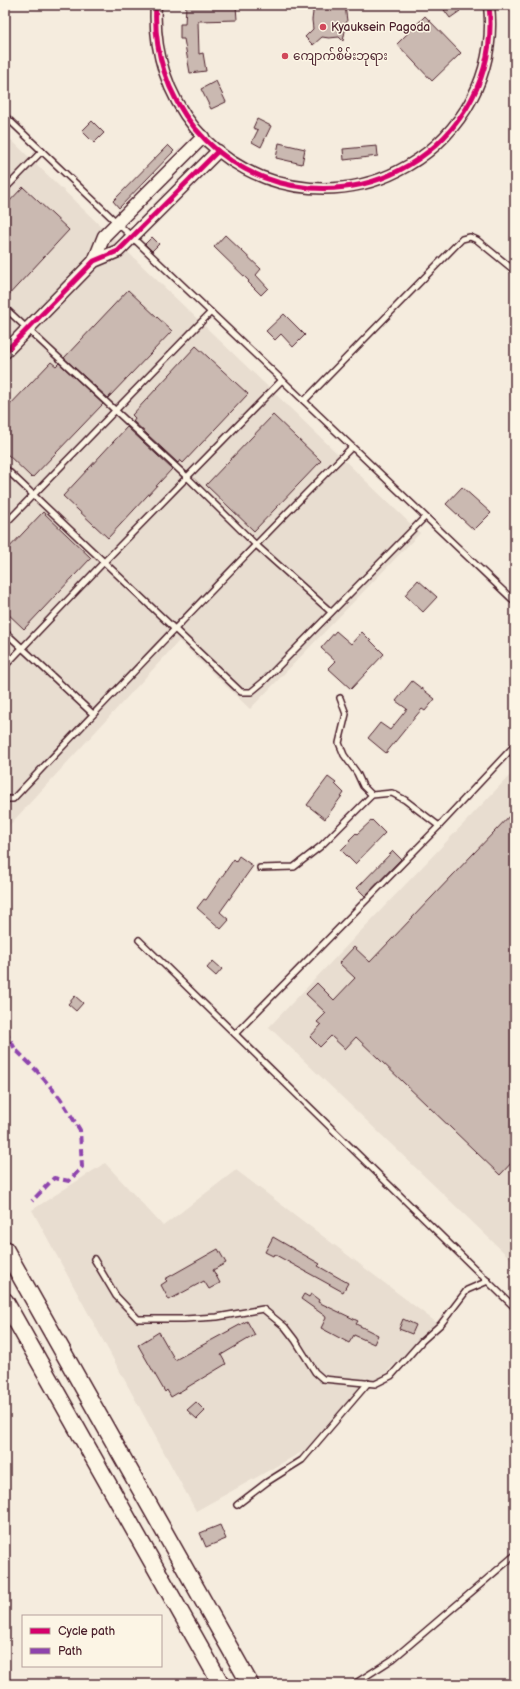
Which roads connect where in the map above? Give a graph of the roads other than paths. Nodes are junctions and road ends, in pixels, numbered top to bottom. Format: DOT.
graph roads {
  1 [pos="156,5"];
  2 [pos="489,5"];
  3 [pos="5,116"];
  4 [pos="203,137"];
  5 [pos="42,151"];
  6 [pos="218,151"];
  7 [pos="5,189"];
  8 [pos="117,223"];
  9 [pos="132,237"];
  10 [pos="94,261"];
  11 [pos="515,271"];
  12 [pos="5,308"];
  13 [pos="211,312"];
  14 [pos="26,329"];
  15 [pos="5,352"];
  16 [pos="282,380"];
  17 [pos="304,401"];
  18 [pos="116,412"];
  19 [pos="352,447"];
  20 [pos="5,468"];
  21 [pos="187,477"];
  22 [pos="33,495"];
  23 [pos="425,517"];
  24 [pos="5,524"];
  25 [pos="255,544"];
  26 [pos="104,562"];
  27 [pos="515,602"];
  28 [pos="332,612"];
  29 [pos="176,630"];
  30 [pos="5,632"];
  31 [pos="21,648"];
  32 [pos="5,666"];
  33 [pos="340,698"];
  34 [pos="93,714"];
  35 [pos="515,745"];
  36 [pos="372,795"];
  37 [pos="5,799"];
  38 [pos="439,826"];
  39 [pos="260,868"];
  40 [pos="139,940"];
  41 [pos="235,1034"];
  42 [pos="5,1249"];
  43 [pos="94,1259"];
  44 [pos="488,1281"];
  45 [pos="5,1301"];
  46 [pos="515,1308"];
  47 [pos="368,1383"];
  48 [pos="237,1506"];
  49 [pos="515,1555"];
  50 [pos="221,1684"];
  51 [pos="250,1684"];
  52 [pos="354,1684"];
  1 -- 4 [label="street"];
  2 -- 6 [label="street"];
  3 -- 5 [label="lane"];
  4 -- 6 [label="street"];
  4 -- 8 [label="street"];
  5 -- 7 [label="lane"];
  5 -- 8 [label="lane"];
  6 -- 9 [label="street"];
  8 -- 9 [label="lane"];
  8 -- 10 [label="street"];
  9 -- 10 [label="street"];
  9 -- 13 [label="lane"];
  10 -- 14 [label="street"];
  11 -- 17 [label="lane"];
  12 -- 14 [label="lane"];
  13 -- 16 [label="lane"];
  13 -- 18 [label="lane"];
  14 -- 15 [label="street"];
  14 -- 18 [label="lane"];
  16 -- 17 [label="lane"];
  16 -- 21 [label="lane"];
  17 -- 19 [label="lane"];
  18 -- 21 [label="lane"];
  18 -- 22 [label="lane"];
  19 -- 23 [label="lane"];
  19 -- 25 [label="lane"];
  20 -- 22 [label="lane"];
  21 -- 25 [label="lane"];
  21 -- 26 [label="lane"];
  22 -- 24 [label="lane"];
  22 -- 26 [label="lane"];
  23 -- 27 [label="lane"];
  23 -- 28 [label="lane"];
  25 -- 28 [label="lane"];
  25 -- 29 [label="lane"];
  26 -- 29 [label="lane"];
  26 -- 31 [label="lane"];
  28 -- 29 [label="lane"];
  29 -- 34 [label="lane"];
  30 -- 31 [label="lane"];
  31 -- 32 [label="lane"];
  31 -- 34 [label="lane"];
  33 -- 36 [label="lane"];
  34 -- 37 [label="lane"];
  35 -- 38 [label="lane"];
  36 -- 38 [label="lane"];
  36 -- 39 [label="lane"];
  38 -- 41 [label="lane"];
  40 -- 41 [label="lane"];
  41 -- 44 [label="lane"];
  42 -- 51 [label="highway"];
  43 -- 47 [label="lane"];
  44 -- 46 [label="lane"];
  44 -- 47 [label="lane"];
  45 -- 50 [label="highway"];
  47 -- 48 [label="lane"];
  49 -- 52 [label="lane"];
}
